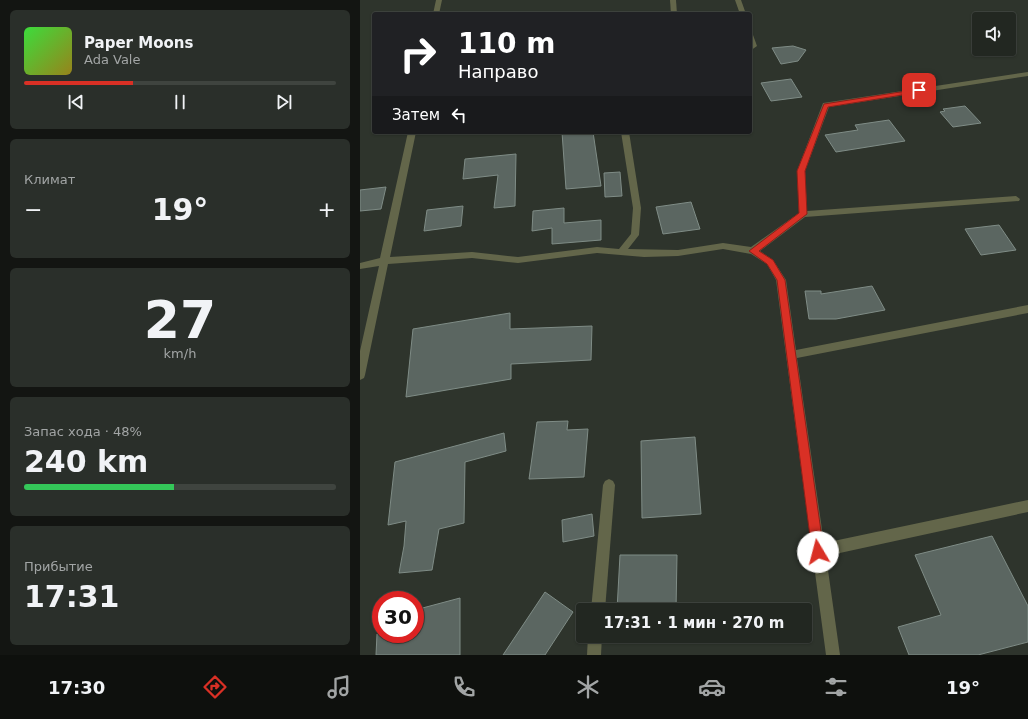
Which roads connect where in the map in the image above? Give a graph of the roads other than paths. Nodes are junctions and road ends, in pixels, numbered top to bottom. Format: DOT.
graph roads {
  1 [pos="439,0"];
  2 [pos="672,0"];
  3 [pos="738,0"];
  4 [pos="436,12"];
  5 [pos="674,12"];
  6 [pos="742,12"];
  7 [pos="1028,74"];
  8 [pos="412,134"];
  9 [pos="625,134"];
  10 [pos="1016,199"];
  11 [pos="803,214"];
  12 [pos="753,251"];
  13 [pos="621,252"];
  14 [pos="385,261"];
  15 [pos="360,266"];
  16 [pos="1028,309"];
  17 [pos="791,355"];
  18 [pos="360,375"];
  19 [pos="609,485"];
  20 [pos="1028,506"];
  21 [pos="818,552"];
  22 [pos="599,603"];
  23 [pos="595,643"];
  24 [pos="594,655"];
  25 [pos="832,655"];
  1 -- 4 [label="street"];
  2 -- 5 [label="street"];
  3 -- 6 [label="street"];
  7 -- 11 [label="street"];
  8 -- 14 [label="street"];
  9 -- 13 [label="street"];
  10 -- 11 [label="street"];
  11 -- 12 [label="street"];
  12 -- 13 [label="street"];
  12 -- 17 [label="street"];
  13 -- 14 [label="street"];
  14 -- 15 [label="street"];
  14 -- 18 [label="street"];
  16 -- 17 [label="street"];
  17 -- 21 [label="street"];
  19 -- 22 [label="street"];
  20 -- 21 [label="street"];
  21 -- 25 [label="street"];
  23 -- 24 [label="street"];
}
